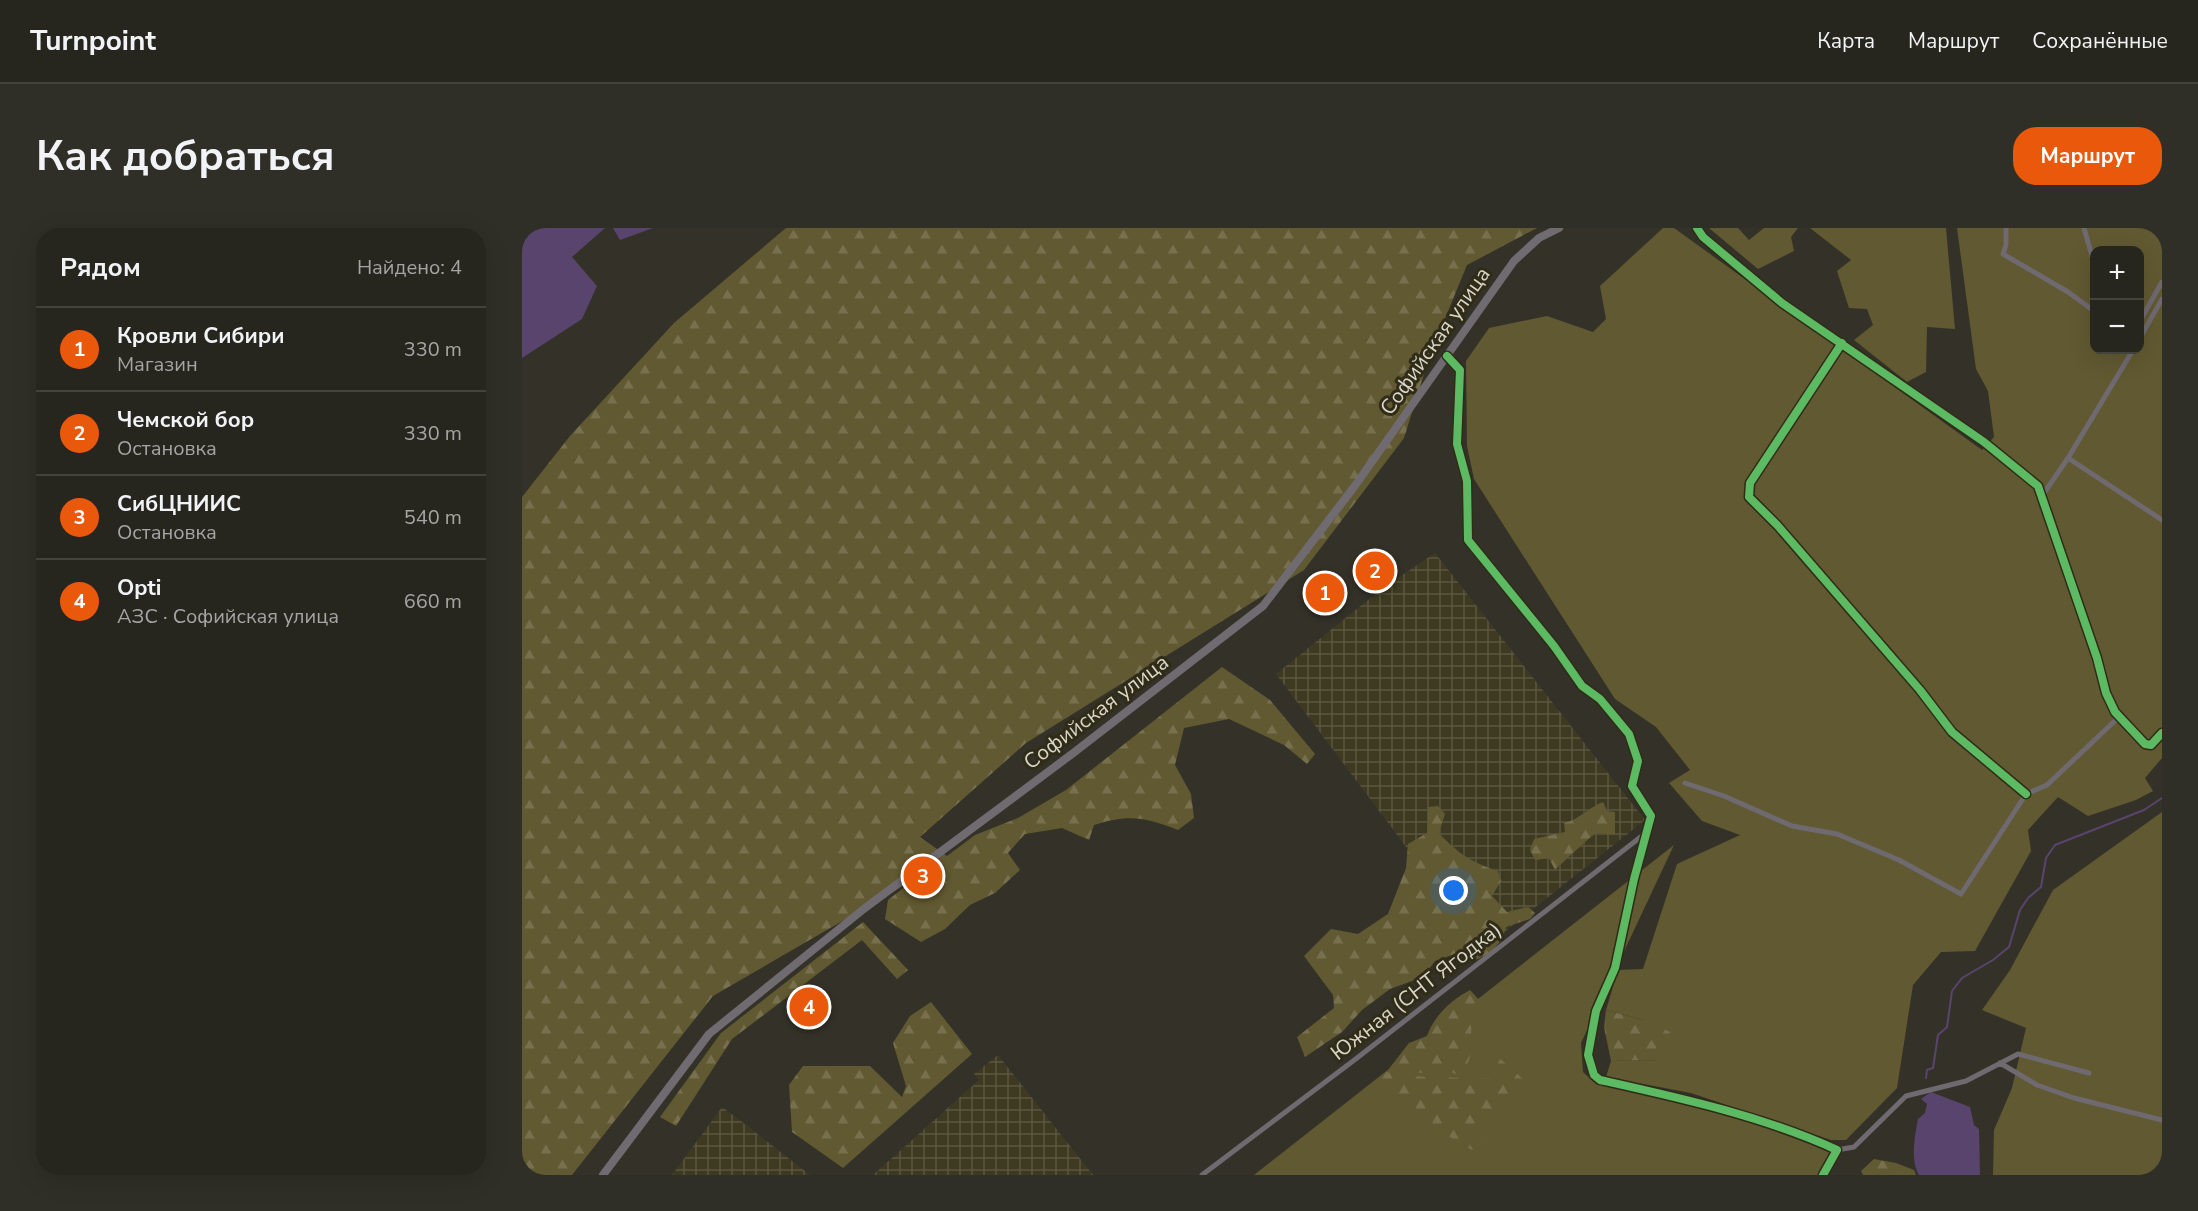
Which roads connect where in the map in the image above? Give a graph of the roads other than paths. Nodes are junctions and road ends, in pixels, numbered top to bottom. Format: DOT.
graph roads {
  1 [pos="1559,228"];
  2 [pos="1697,228"];
  3 [pos="2006,228"];
  4 [pos="2084,228"];
  5 [pos="2090,249"];
  6 [pos="2162,282"];
  7 [pos="2162,299"];
  8 [pos="2090,308"];
  9 [pos="2144,313"];
  10 [pos="2144,330"];
  11 [pos="1842,343"];
  12 [pos="2131,354"];
  13 [pos="1447,356"];
  14 [pos="2068,458"];
  15 [pos="2042,496"];
  16 [pos="2162,520"];
  17 [pos="2120,716"];
  18 [pos="2162,733"];
  19 [pos="1685,783"];
  20 [pos="2026,794"];
  21 [pos="1649,830"];
  22 [pos="2000,1063"];
  23 [pos="2089,1073"];
  24 [pos="2162,1120"];
  25 [pos="1837,1150"];
  26 [pos="603,1175"];
  27 [pos="1202,1175"];
  28 [pos="1823,1175"];
  1 -- 13 [label="main road, Софийская улица"];
  2 -- 11 [label="street"];
  3 -- 8 [label="street"];
  4 -- 5 [label="street"];
  6 -- 9 [label="street"];
  7 -- 10 [label="street"];
  11 -- 15 [label="street"];
  11 -- 20 [label="street"];
  12 -- 14 [label="street"];
  13 -- 21 [label="street"];
  13 -- 26 [label="main road, Софийская улица"];
  14 -- 15 [label="street"];
  14 -- 16 [label="street"];
  15 -- 17 [label="street"];
  17 -- 18 [label="street"];
  17 -- 20 [label="street"];
  19 -- 20 [label="street"];
  21 -- 25 [label="street"];
  21 -- 27 [label="street, Южная (СНТ Ягодка)"];
  22 -- 23 [label="street"];
  22 -- 24 [label="street"];
  22 -- 25 [label="street"];
  25 -- 28 [label="street"];
}
